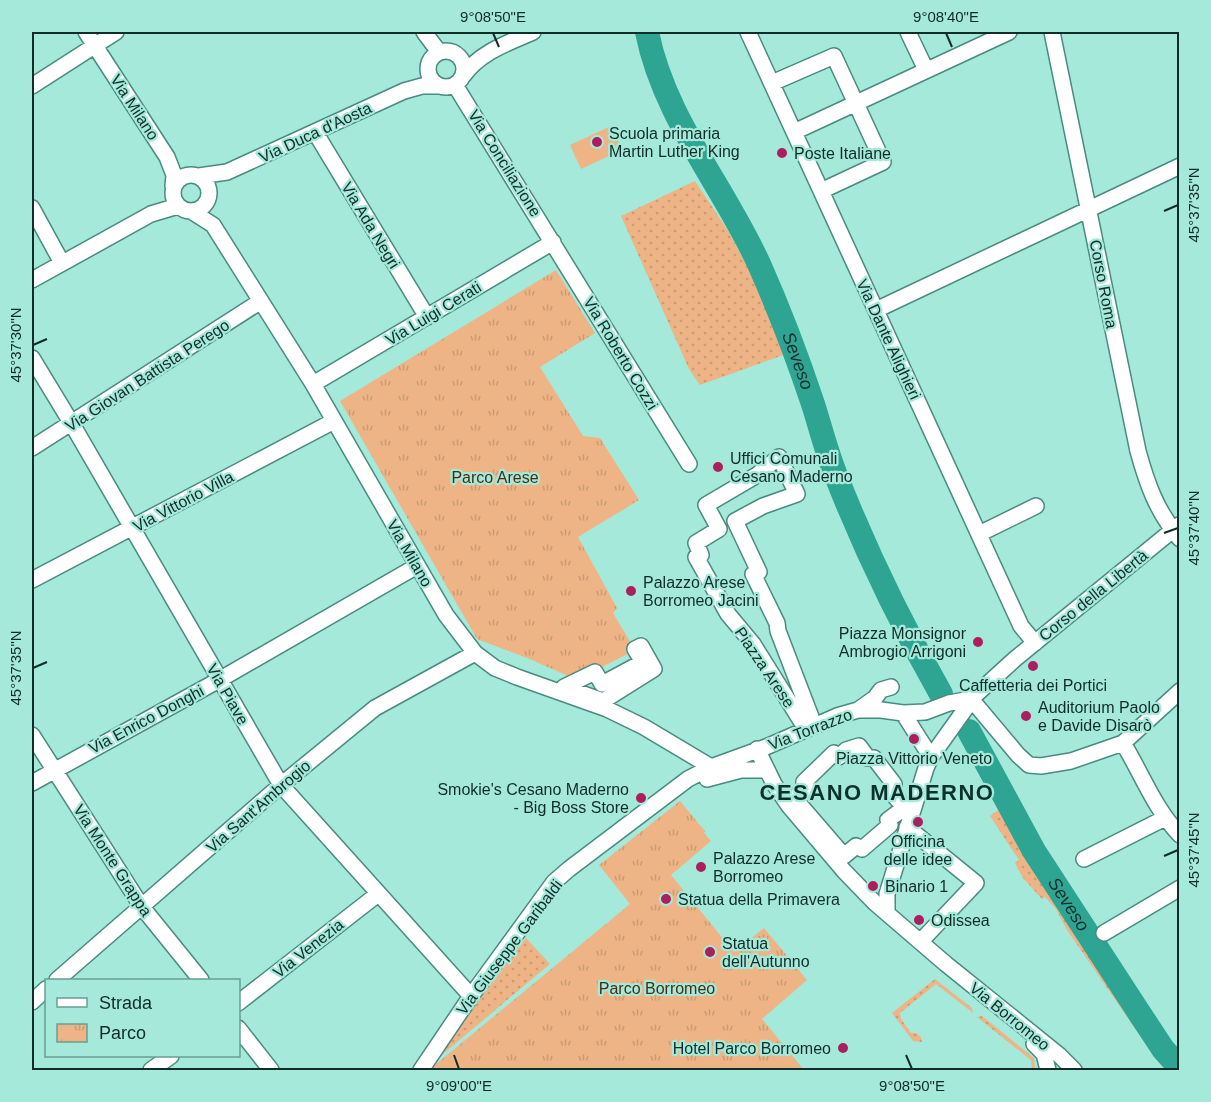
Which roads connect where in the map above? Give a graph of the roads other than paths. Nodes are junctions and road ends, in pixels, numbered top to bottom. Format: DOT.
graph roads {
  1 [pos="86,32"];
  2 [pos="116,32"];
  3 [pos="424,32"];
  4 [pos="533,32"];
  5 [pos="748,32"];
  6 [pos="908,32"];
  7 [pos="1009,32"];
  8 [pos="1052,32"];
  9 [pos="95,45"];
  10 [pos="447,52"];
  11 [pos="486,53"];
  12 [pos="428,65"];
  13 [pos="926,70"];
  14 [pos="459,81"];
  15 [pos="772,83"];
  16 [pos="438,86"];
  17 [pos="32,87"];
  18 [pos="404,91"];
  19 [pos="856,103"];
  20 [pos="315,132"];
  21 [pos="794,132"];
  22 [pos="227,172"];
  23 [pos="1177,173"];
  24 [pos="199,176"];
  25 [pos="821,191"];
  26 [pos="208,196"];
  27 [pos="179,199"];
  28 [pos="32,208"];
  29 [pos="1089,210"];
  30 [pos="213,225"];
  31 [pos="553,242"];
  32 [pos="62,263"];
  33 [pos="32,280"];
  34 [pos="261,301"];
  35 [pos="876,310"];
  36 [pos="427,317"];
  37 [pos="32,358"];
  38 [pos="313,384"];
  39 [pos="334,421"];
  40 [pos="72,424"];
  41 [pos="32,448"];
  42 [pos="689,464"];
  43 [pos="1036,507"];
  44 [pos="131,528"];
  45 [pos="1177,531"];
  46 [pos="979,534"];
  47 [pos="417,566"];
  48 [pos="32,580"];
  49 [pos="1035,643"];
  50 [pos="475,653"];
  51 [pos="651,664"];
  52 [pos="219,680"];
  53 [pos="891,687"];
  54 [pos="1179,691"];
  55 [pos="971,699"];
  56 [pos="858,710"];
  57 [pos="903,713"];
  58 [pos="811,717"];
  59 [pos="32,735"];
  60 [pos="1123,743"];
  61 [pos="757,749"];
  62 [pos="931,757"];
  63 [pos="711,767"];
  64 [pos="54,770"];
  65 [pos="767,770"];
  66 [pos="32,783"];
  67 [pos="281,785"];
  68 [pos="671,794"];
  69 [pos="794,798"];
  70 [pos="1165,818"];
  71 [pos="907,827"];
  72 [pos="1179,835"];
  73 [pos="1084,859"];
  74 [pos="1179,888"];
  75 [pos="887,893"];
  76 [pos="378,894"];
  77 [pos="873,901"];
  78 [pos="142,907"];
  79 [pos="887,912"];
  80 [pos="1104,933"];
  81 [pos="921,941"];
  82 [pos="946,964"];
  83 [pos="59,979"];
  84 [pos="199,979"];
  85 [pos="45,990"];
  86 [pos="471,996"];
  87 [pos="240,1001"];
  88 [pos="32,1002"];
  89 [pos="240,1031"];
  90 [pos="170,1057"];
  91 [pos="1053,1070"];
  92 [pos="152,1071"];
  93 [pos="271,1071"];
  94 [pos="421,1071"];
  95 [pos="1073,1071"];
  1 -- 9 [label="street, Via Milano"];
  2 -- 9 [label="street"];
  3 -- 10 [label="street"];
  4 -- 11 [label="street"];
  5 -- 15 [label="street, Via Dante Alighieri"];
  6 -- 13 [label="street"];
  7 -- 13 [label="street"];
  8 -- 29 [label="street, Corso Roma"];
  9 -- 17 [label="street"];
  9 -- 27 [label="street, Via Milano"];
  10 -- 11 [label="street"];
  10 -- 12 [label="street"];
  10 -- 14 [label="street"];
  11 -- 14 [label="street"];
  12 -- 16 [label="street"];
  12 -- 18 [label="street, Via Duca d'Aosta"];
  13 -- 19 [label="street"];
  14 -- 16 [label="street"];
  14 -- 31 [label="street, Via Conciliazione"];
  15 -- 19 [label="street"];
  15 -- 21 [label="street, Via Dante Alighieri"];
  16 -- 18 [label="street, Via Duca d'Aosta"];
  18 -- 20 [label="street, Via Duca d'Aosta"];
  19 -- 21 [label="street"];
  19 -- 25 [label="street"];
  20 -- 22 [label="street, Via Duca d'Aosta"];
  20 -- 36 [label="street, Via Ada Negri"];
  21 -- 25 [label="street, Via Dante Alighieri"];
  22 -- 24 [label="street, Via Duca d'Aosta"];
  22 -- 26 [label="street, Via Duca d'Aosta"];
  23 -- 29 [label="street"];
  24 -- 26 [label="street"];
  24 -- 27 [label="street"];
  25 -- 35 [label="street, Via Dante Alighieri"];
  26 -- 27 [label="street"];
  26 -- 30 [label="street, Via Milano"];
  27 -- 30 [label="street, Via Milano"];
  27 -- 32 [label="street"];
  28 -- 32 [label="street"];
  29 -- 35 [label="street"];
  29 -- 45 [label="street, Corso Roma"];
  30 -- 34 [label="street, Via Milano"];
  31 -- 36 [label="street, Via Luigi Cerati"];
  31 -- 42 [label="street, Via Roberto Cozzi"];
  32 -- 33 [label="street"];
  34 -- 38 [label="street, Via Milano"];
  34 -- 40 [label="street, Via Giovan Battista Perego"];
  35 -- 46 [label="street, Via Dante Alighieri"];
  36 -- 38 [label="street, Via Luigi Cerati"];
  37 -- 40 [label="street, Via Piave"];
  38 -- 39 [label="street, Via Milano"];
  39 -- 44 [label="street, Via Vittorio Villa"];
  39 -- 47 [label="street, Via Milano"];
  40 -- 41 [label="street, Via Giovan Battista Perego"];
  40 -- 44 [label="street, Via Piave"];
  43 -- 46 [label="street"];
  44 -- 48 [label="street, Via Vittorio Villa"];
  44 -- 52 [label="street, Via Piave"];
  45 -- 49 [label="street, Corso della Libertà"];
  46 -- 49 [label="street, Via Dante Alighieri"];
  47 -- 50 [label="street, Via Milano"];
  47 -- 52 [label="street, Via Enrico Donghi"];
  49 -- 55 [label="street"];
  50 -- 63 [label="street, Via Milano"];
  50 -- 67 [label="street, Via Sant'Ambrogio"];
  51 -- 51 [label="street"];
  52 -- 64 [label="street, Via Enrico Donghi"];
  52 -- 67 [label="street, Via Piave"];
  53 -- 56 [label="street, Via Torrazzo"];
  54 -- 60 [label="street"];
  55 -- 57 [label="street"];
  55 -- 60 [label="street"];
  55 -- 62 [label="street"];
  56 -- 57 [label="street"];
  56 -- 61 [label="street, Via Torrazzo"];
  57 -- 62 [label="street"];
  58 -- 58 [label="street, Piazza Arese"];
  59 -- 64 [label="street, Via Monte Grappa"];
  60 -- 70 [label="street"];
  61 -- 63 [label="street, Via Giuseppe Garibaldi"];
  61 -- 65 [label="street, Via Borromeo"];
  62 -- 71 [label="street"];
  63 -- 68 [label="street, Via Giuseppe Garibaldi"];
  64 -- 66 [label="street, Via Enrico Donghi"];
  64 -- 78 [label="street, Via Monte Grappa"];
  65 -- 68 [label="street, Via Giuseppe Garibaldi"];
  65 -- 77 [label="street, Via Borromeo"];
  67 -- 76 [label="street, Via Piave"];
  67 -- 78 [label="street, Via Sant'Ambrogio"];
  68 -- 86 [label="street, Via Giuseppe Garibaldi"];
  69 -- 69 [label="street"];
  70 -- 72 [label="street"];
  70 -- 73 [label="street"];
  71 -- 75 [label="street"];
  71 -- 81 [label="street"];
  74 -- 80 [label="street"];
  75 -- 77 [label="street"];
  75 -- 79 [label="street"];
  76 -- 86 [label="street, Via Piave"];
  76 -- 87 [label="street, Via Venezia"];
  77 -- 79 [label="street, Via Borromeo"];
  78 -- 83 [label="street, Via Sant'Ambrogio"];
  78 -- 84 [label="street, Via Monte Grappa"];
  79 -- 81 [label="street, Via Borromeo"];
  81 -- 82 [label="street, Via Borromeo"];
  82 -- 91 [label="street, Via Borromeo"];
  82 -- 95 [label="street, Via Borromeo"];
  85 -- 88 [label="street"];
  86 -- 94 [label="street, Via Giuseppe Garibaldi"];
  89 -- 93 [label="street"];
  90 -- 92 [label="street"];
  91 -- 95 [label="street"];
}
